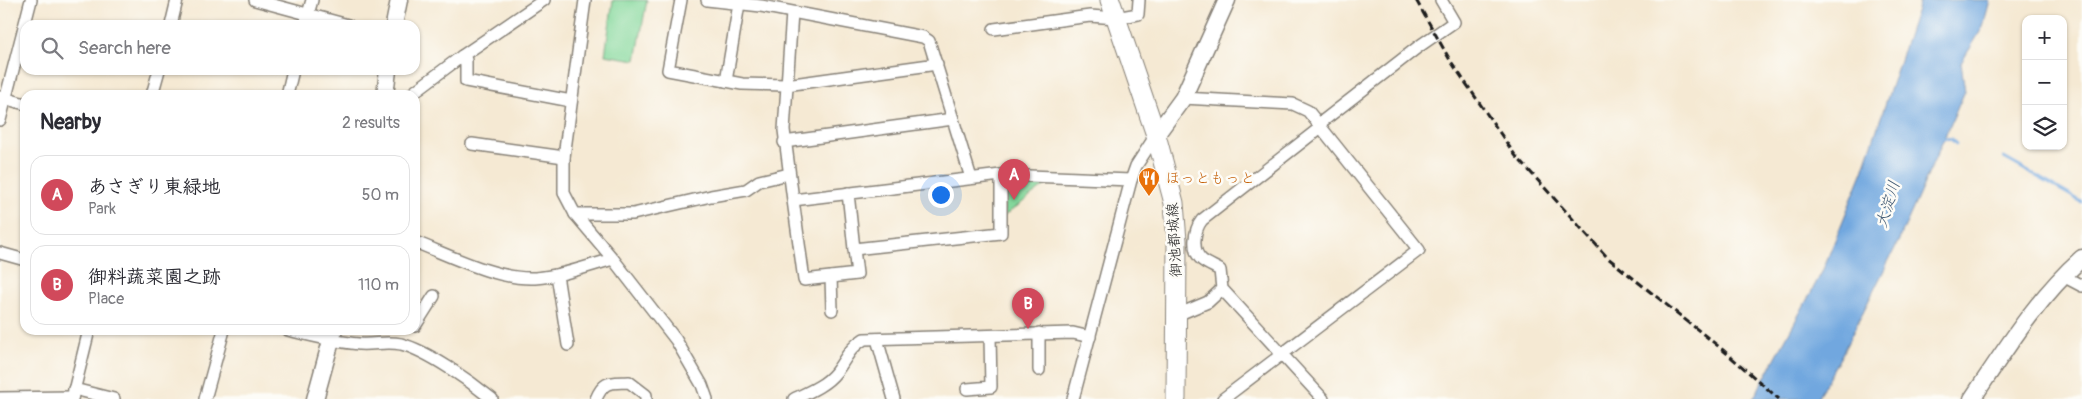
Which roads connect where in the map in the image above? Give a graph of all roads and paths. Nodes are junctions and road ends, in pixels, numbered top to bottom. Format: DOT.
graph roads {
  1 [pos="31,0"];
  2 [pos="177,0"];
  3 [pos="255,0"];
  4 [pos="312,0"];
  5 [pos="399,0"];
  6 [pos="544,0"];
  7 [pos="584,0"];
  8 [pos="681,0"];
  9 [pos="707,0"];
  10 [pos="1110,0"];
  11 [pos="1139,0"];
  12 [pos="1227,0"];
  13 [pos="1441,0"];
  14 [pos="762,3"];
  15 [pos="739,4"];
  16 [pos="792,13"];
  17 [pos="1116,18"];
  18 [pos="25,20"];
  19 [pos="171,20"];
  20 [pos="307,20"];
  21 [pos="395,20"];
  22 [pos="994,28"];
  23 [pos="20,38"];
  24 [pos="462,56"];
  25 [pos="937,64"];
  26 [pos="157,75"];
  27 [pos="292,75"];
  28 [pos="387,75"];
  29 [pos="726,81"];
  30 [pos="786,85"];
  31 [pos="153,90"];
  32 [pos="288,90"];
  33 [pos="386,90"];
  34 [pos="417,90"];
  35 [pos="3,98"];
  36 [pos="1183,98"];
  37 [pos="572,101"];
  38 [pos="20,103"];
  39 [pos="953,119"];
  40 [pos="0,120"];
  41 [pos="1320,126"];
  42 [pos="1156,135"];
  43 [pos="784,142"];
  44 [pos="472,144"];
  45 [pos="564,157"];
  46 [pos="789,174"];
  47 [pos="1001,175"];
  48 [pos="971,178"];
  49 [pos="1131,180"];
  50 [pos="848,193"];
  51 [pos="793,200"];
  52 [pos="575,214"];
  53 [pos="420,244"];
  54 [pos="854,249"];
  55 [pos="0,253"];
  56 [pos="2082,258"];
  57 [pos="20,259"];
  58 [pos="613,259"];
  59 [pos="557,274"];
  60 [pos="2063,276"];
  61 [pos="831,277"];
  62 [pos="2082,286"];
  63 [pos="1222,289"];
  64 [pos="434,296"];
  65 [pos="832,310"];
  66 [pos="1177,315"];
  67 [pos="420,318"];
  68 [pos="1039,333"];
  69 [pos="88,335"];
  70 [pos="223,335"];
  71 [pos="409,335"];
  72 [pos="332,336"];
  73 [pos="990,336"];
  74 [pos="1090,337"];
  75 [pos="877,339"];
  76 [pos="404,344"];
  77 [pos="568,345"];
  78 [pos="1283,353"];
  79 [pos="1039,370"];
  80 [pos="967,389"];
  81 [pos="73,395"];
  82 [pos="0,398"];
  83 [pos="114,399"];
  84 [pos="206,399"];
  85 [pos="315,399"];
  86 [pos="492,399"];
  87 [pos="596,399"];
  88 [pos="646,399"];
  89 [pos="707,399"];
  90 [pos="794,399"];
  91 [pos="894,399"];
  92 [pos="1074,399"];
  93 [pos="1176,399"];
  94 [pos="1223,399"];
  95 [pos="1324,399"];
  96 [pos="1972,399"];
  1 -- 18 [label="street"];
  2 -- 19 [label="street"];
  3 -- 20 [label="street"];
  4 -- 20 [label="street"];
  5 -- 21 [label="street"];
  6 -- 24 [label="street"];
  7 -- 37 [label="street"];
  8 -- 29 [label="street"];
  9 -- 15 [label="street"];
  10 -- 17 [label="main road, 御池都城線"];
  11 -- 17 [label="street"];
  12 -- 36 [label="street"];
  13 -- 41 [label="street"];
  14 -- 15 [label="street"];
  14 -- 16 [label="street"];
  15 -- 29 [label="street"];
  16 -- 25 [label="street"];
  16 -- 30 [label="street"];
  17 -- 22 [label="street"];
  17 -- 42 [label="main road, 御池都城線"];
  23 -- 35 [label="street"];
  24 -- 34 [label="street"];
  24 -- 37 [label="street"];
  25 -- 30 [label="street"];
  25 -- 39 [label="street"];
  26 -- 31 [label="street"];
  27 -- 32 [label="street"];
  28 -- 33 [label="street"];
  29 -- 30 [label="street"];
  30 -- 43 [label="street"];
  35 -- 38 [label="street"];
  35 -- 40 [label="street"];
  36 -- 41 [label="street"];
  36 -- 42 [label="street"];
  37 -- 45 [label="street"];
  39 -- 43 [label="street"];
  39 -- 48 [label="street"];
  41 -- 63 [label="street"];
  41 -- 78 [label="street"];
  42 -- 49 [label="street"];
  42 -- 66 [label="main road, 御池都城線"];
  43 -- 46 [label="street"];
  44 -- 45 [label="street"];
  45 -- 52 [label="street"];
  46 -- 51 [label="street"];
  46 -- 52 [label="street"];
  47 -- 48 [label="street"];
  47 -- 49 [label="street"];
  47 -- 54 [label="street"];
  48 -- 50 [label="street"];
  49 -- 74 [label="street"];
  50 -- 51 [label="street"];
  50 -- 54 [label="street"];
  51 -- 61 [label="street"];
  52 -- 58 [label="street"];
  53 -- 59 [label="street"];
  54 -- 61 [label="street"];
  55 -- 57 [label="street"];
  56 -- 60 [label="street"];
  58 -- 59 [label="street"];
  58 -- 89 [label="street"];
  59 -- 77 [label="street"];
  60 -- 62 [label="street"];
  60 -- 96 [label="street"];
  61 -- 65 [label="street"];
  63 -- 66 [label="street"];
  63 -- 78 [label="street"];
  64 -- 67 [label="street"];
  66 -- 93 [label="main road, 御池都城線"];
  68 -- 73 [label="street"];
  68 -- 74 [label="street"];
  68 -- 79 [label="street"];
  69 -- 81 [label="street"];
  70 -- 84 [label="street"];
  71 -- 76 [label="street"];
  72 -- 76 [label="street"];
  72 -- 85 [label="street"];
  73 -- 75 [label="street"];
  73 -- 80 [label="street"];
  74 -- 92 [label="street"];
  75 -- 90 [label="street"];
  75 -- 91 [label="street"];
  76 -- 86 [label="street"];
  78 -- 94 [label="street"];
  78 -- 95 [label="street"];
  81 -- 82 [label="street"];
  81 -- 83 [label="street"];
  87 -- 88 [label="street"];
}
